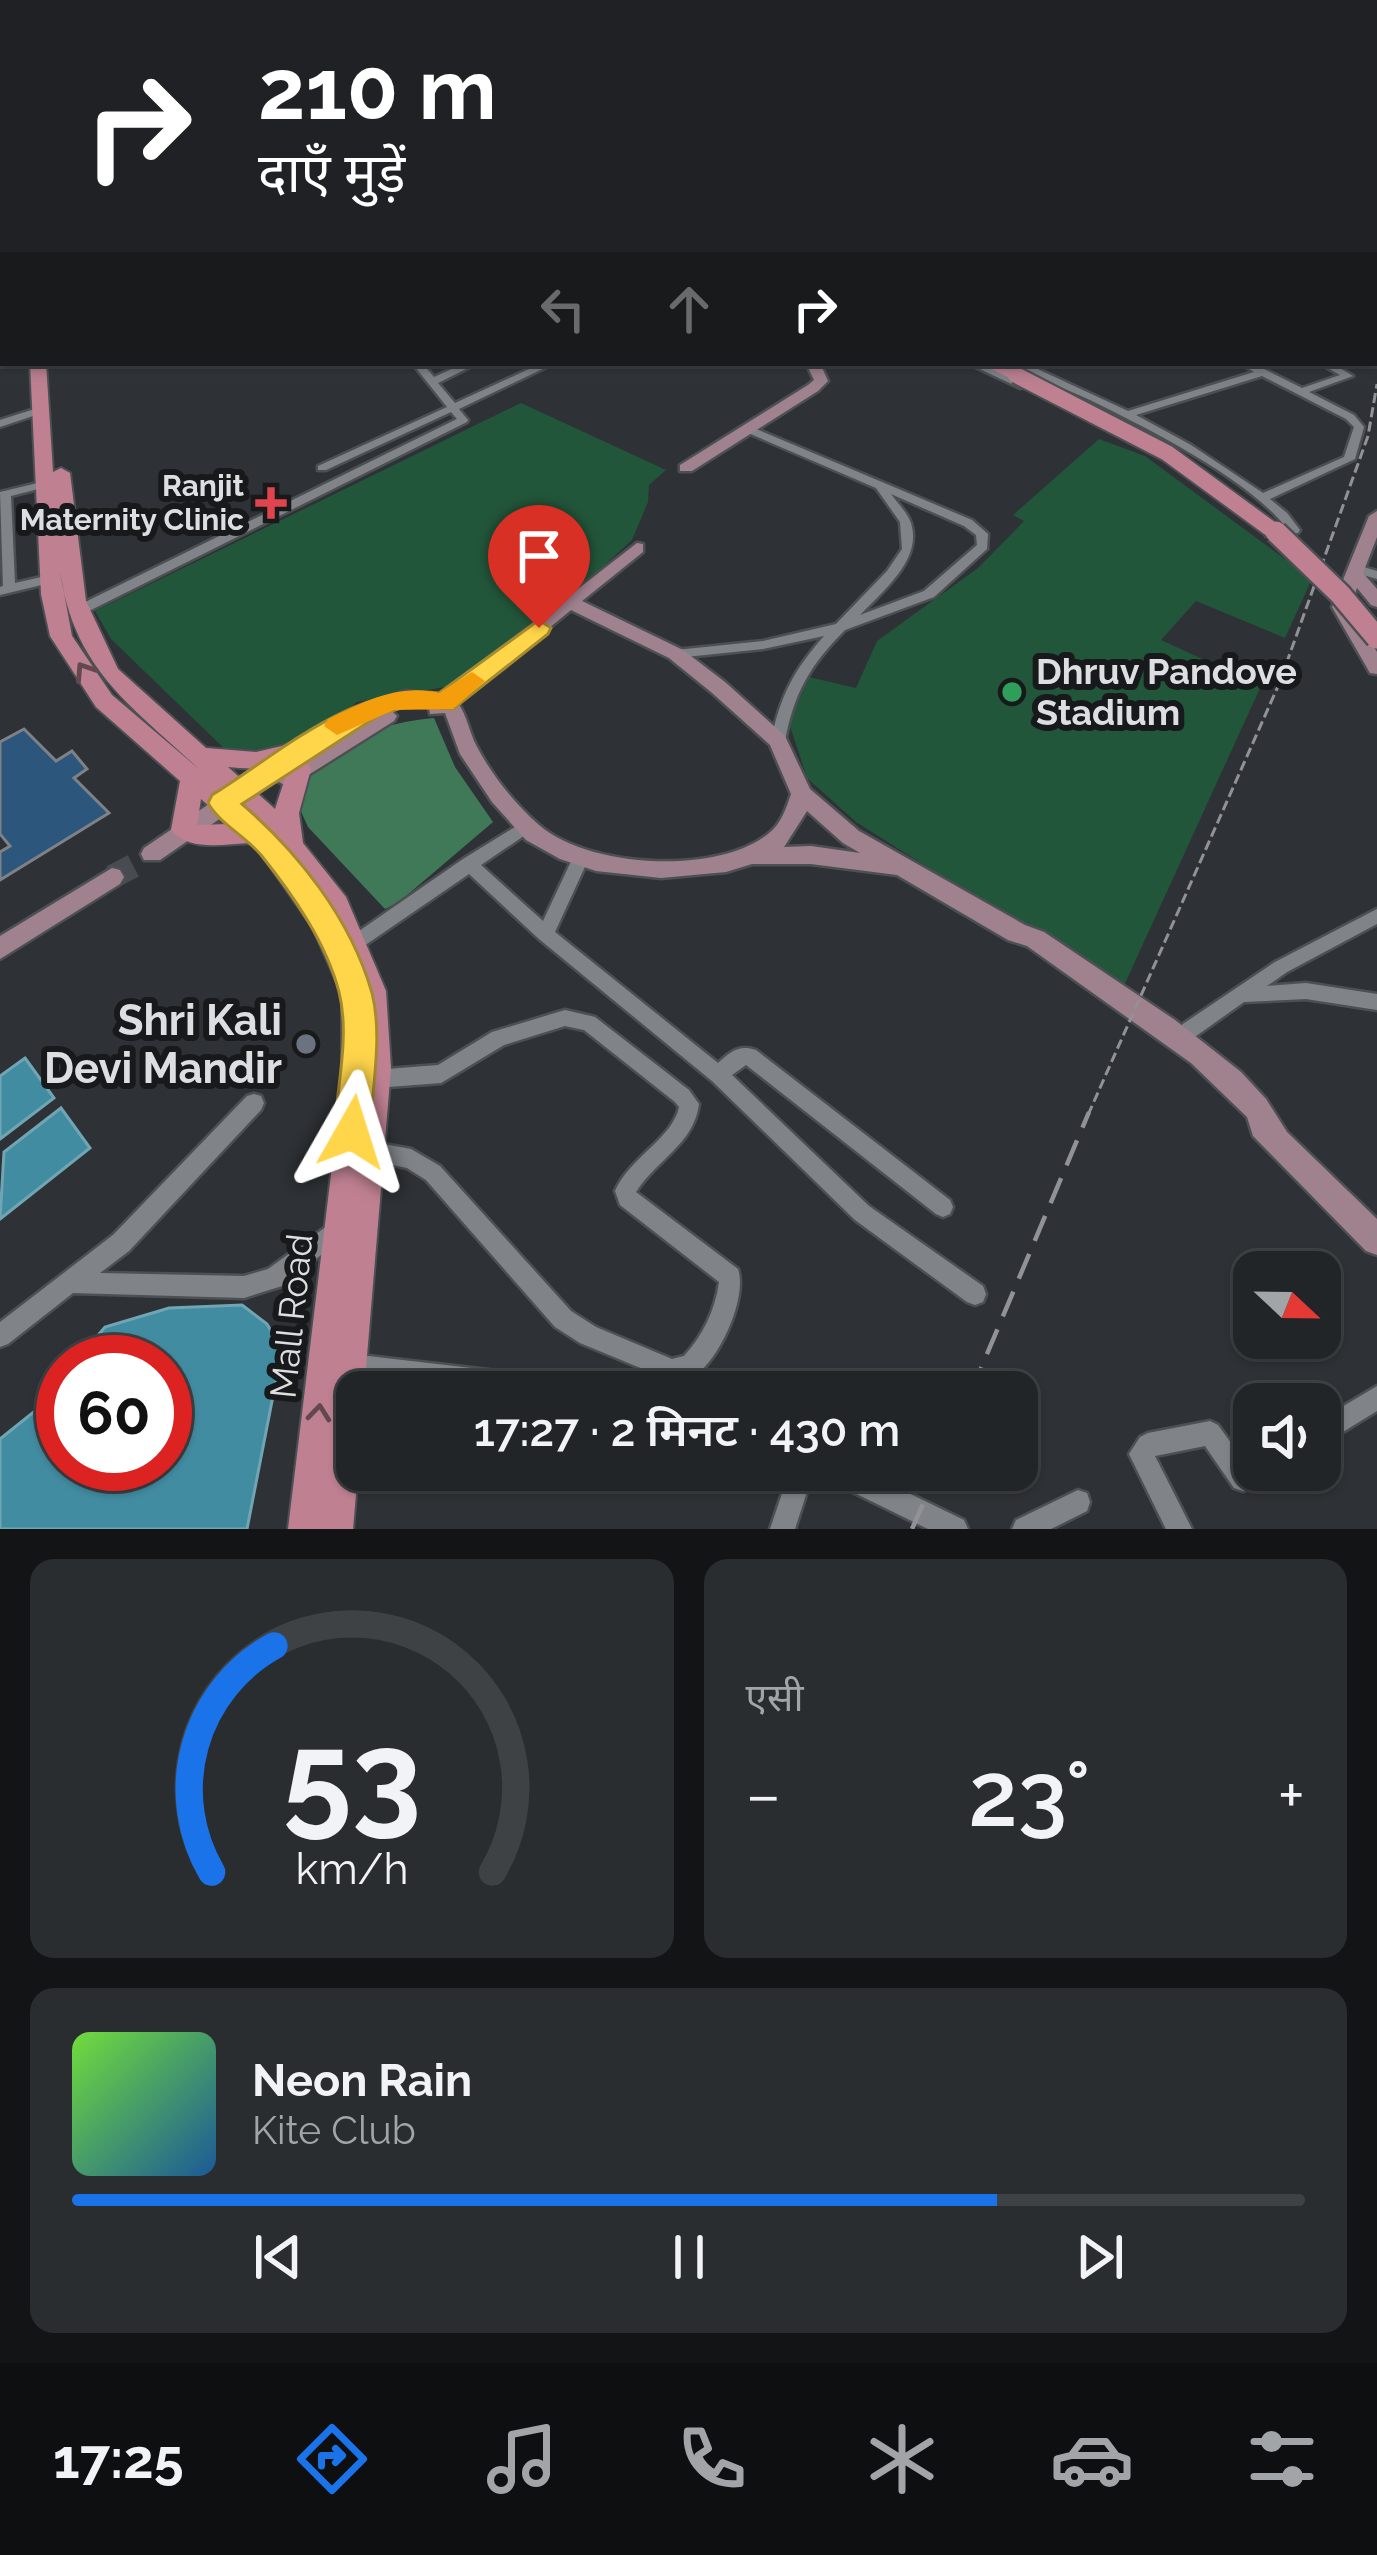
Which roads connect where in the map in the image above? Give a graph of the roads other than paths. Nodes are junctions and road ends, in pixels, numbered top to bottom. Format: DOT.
graph roads {
  1 [pos="38,366"];
  2 [pos="53,366"];
  3 [pos="419,366"];
  4 [pos="467,366"];
  5 [pos="543,366"];
  6 [pos="814,366"];
  7 [pos="979,366"];
  8 [pos="1251,366"];
  9 [pos="1329,366"];
  10 [pos="1020,367"];
  11 [pos="1264,372"];
  12 [pos="432,382"];
  13 [pos="1303,391"];
  14 [pos="454,407"];
  15 [pos="41,410"];
  16 [pos="1131,413"];
  17 [pos="0,424"];
  18 [pos="749,430"];
  19 [pos="322,467"];
  20 [pos="686,468"];
  21 [pos="1225,472"];
  22 [pos="1199,481"];
  23 [pos="875,483"];
  24 [pos="46,484"];
  25 [pos="3,494"];
  26 [pos="1262,498"];
  27 [pos="1377,515"];
  28 [pos="1372,546"];
  29 [pos="638,548"];
  30 [pos="1356,571"];
  31 [pos="1377,575"];
  32 [pos="50,580"];
  33 [pos="4,590"];
  34 [pos="1377,601"];
  35 [pos="571,603"];
  36 [pos="76,612"];
  37 [pos="1377,621"];
  38 [pos="835,628"];
  39 [pos="1377,638"];
  40 [pos="676,655"];
  41 [pos="1377,668"];
  42 [pos="439,707"];
  43 [pos="778,741"];
  44 [pos="299,760"];
  45 [pos="196,766"];
  46 [pos="802,794"];
  47 [pos="236,801"];
  48 [pos="528,825"];
  49 [pos="188,832"];
  50 [pos="257,833"];
  51 [pos="292,845"];
  52 [pos="750,856"];
  53 [pos="581,858"];
  54 [pos="144,860"];
  55 [pos="469,864"];
  56 [pos="910,870"];
  57 [pos="112,877"];
  58 [pos="1377,916"];
  59 [pos="545,934"];
  60 [pos="356,943"];
  61 [pos="0,949"];
  62 [pos="1245,996"];
  63 [pos="1377,1002"];
  64 [pos="1174,1041"];
  65 [pos="718,1075"];
  66 [pos="375,1079"];
  67 [pos="254,1102"];
  68 [pos="367,1151"];
  69 [pos="944,1208"];
  70 [pos="340,1227"];
  71 [pos="1377,1240"];
  72 [pos="74,1283"];
  73 [pos="976,1294"];
  74 [pos="0,1336"];
  75 [pos="337,1365"];
  76 [pos="390,1371"];
  77 [pos="1377,1398"];
  78 [pos="1341,1421"];
  79 [pos="1233,1466"];
  80 [pos="795,1491"];
  81 [pos="885,1491"];
  82 [pos="1078,1502"];
  83 [pos="1057,1522"];
  84 [pos="308,1529"];
  85 [pos="333,1529"];
  86 [pos="782,1529"];
  87 [pos="955,1529"];
  88 [pos="1025,1529"];
  89 [pos="1179,1529"];
  1 -- 15 [label="main road, Mall Road"];
  2 -- 36 [label="main road, Mall Road"];
  3 -- 12 [label="street"];
  4 -- 12 [label="street"];
  5 -- 14 [label="street"];
  6 -- 18 [label="street"];
  7 -- 22 [label="street"];
  8 -- 11 [label="street"];
  9 -- 13 [label="street"];
  10 -- 16 [label="street"];
  10 -- 37 [label="main road, bridge"];
  10 -- 39 [label="main road, bridge"];
  11 -- 13 [label="street"];
  11 -- 16 [label="street"];
  12 -- 14 [label="street"];
  13 -- 26 [label="street"];
  14 -- 19 [label="street"];
  14 -- 36 [label="street"];
  15 -- 17 [label="street"];
  15 -- 24 [label="main road, Mall Road"];
  16 -- 21 [label="street"];
  18 -- 20 [label="street"];
  18 -- 23 [label="street"];
  21 -- 22 [label="street"];
  21 -- 26 [label="street"];
  22 -- 26 [label="street"];
  23 -- 38 [label="street"];
  23 -- 38 [label="street"];
  24 -- 25 [label="street"];
  24 -- 32 [label="main road, Mall Road"];
  25 -- 33 [label="street"];
  27 -- 28 [label="street"];
  28 -- 30 [label="street"];
  29 -- 35 [label="street"];
  30 -- 31 [label="street"];
  30 -- 34 [label="street"];
  30 -- 41 [label="street"];
  32 -- 33 [label="street"];
  45 -- 32 [label="main road, Mall Road, one-way"];
  35 -- 40 [label="street"];
  35 -- 42 [label="street"];
  36 -- 45 [label="main road, Mall Road"];
  38 -- 40 [label="street"];
  38 -- 43 [label="street"];
  40 -- 43 [label="street"];
  42 -- 44 [label="street"];
  42 -- 48 [label="street"];
  43 -- 46 [label="street"];
  44 -- 45 [label="main road"];
  44 -- 47 [label="street"];
  44 -- 51 [label="main road"];
  45 -- 47 [label="main road, Mall Road"];
  45 -- 49 [label="main road"];
  46 -- 52 [label="street"];
  46 -- 56 [label="street"];
  47 -- 49 [label="street"];
  47 -- 50 [label="main road, Mall Road"];
  47 -- 51 [label="main road, Mall Road"];
  48 -- 53 [label="street"];
  48 -- 55 [label="street"];
  49 -- 50 [label="main road"];
  49 -- 54 [label="street"];
  50 -- 70 [label="main road, Mall Road"];
  51 -- 60 [label="main road, Mall Road"];
  52 -- 53 [label="street"];
  52 -- 56 [label="street"];
  53 -- 59 [label="street"];
  55 -- 59 [label="street"];
  55 -- 60 [label="street"];
  56 -- 64 [label="street"];
  57 -- 61 [label="street"];
  58 -- 62 [label="street"];
  59 -- 65 [label="street"];
  60 -- 66 [label="main road, Mall Road"];
  62 -- 63 [label="street"];
  62 -- 64 [label="street"];
  64 -- 71 [label="street"];
  65 -- 69 [label="street"];
  65 -- 73 [label="street"];
  66 -- 68 [label="main road, Mall Road"];
  66 -- 68 [label="street"];
  67 -- 72 [label="street"];
  68 -- 75 [label="main road, Mall Road"];
  70 -- 72 [label="street"];
  70 -- 75 [label="main road, Mall Road"];
  72 -- 74 [label="street"];
  75 -- 76 [label="street"];
  84 -- 75 [label="main road, Mall Road, one-way"];
  75 -- 85 [label="main road, Mall Road"];
  77 -- 78 [label="street"];
  79 -- 89 [label="street"];
  80 -- 86 [label="street"];
  81 -- 87 [label="street"];
  82 -- 83 [label="street"];
  83 -- 88 [label="street"];
}
